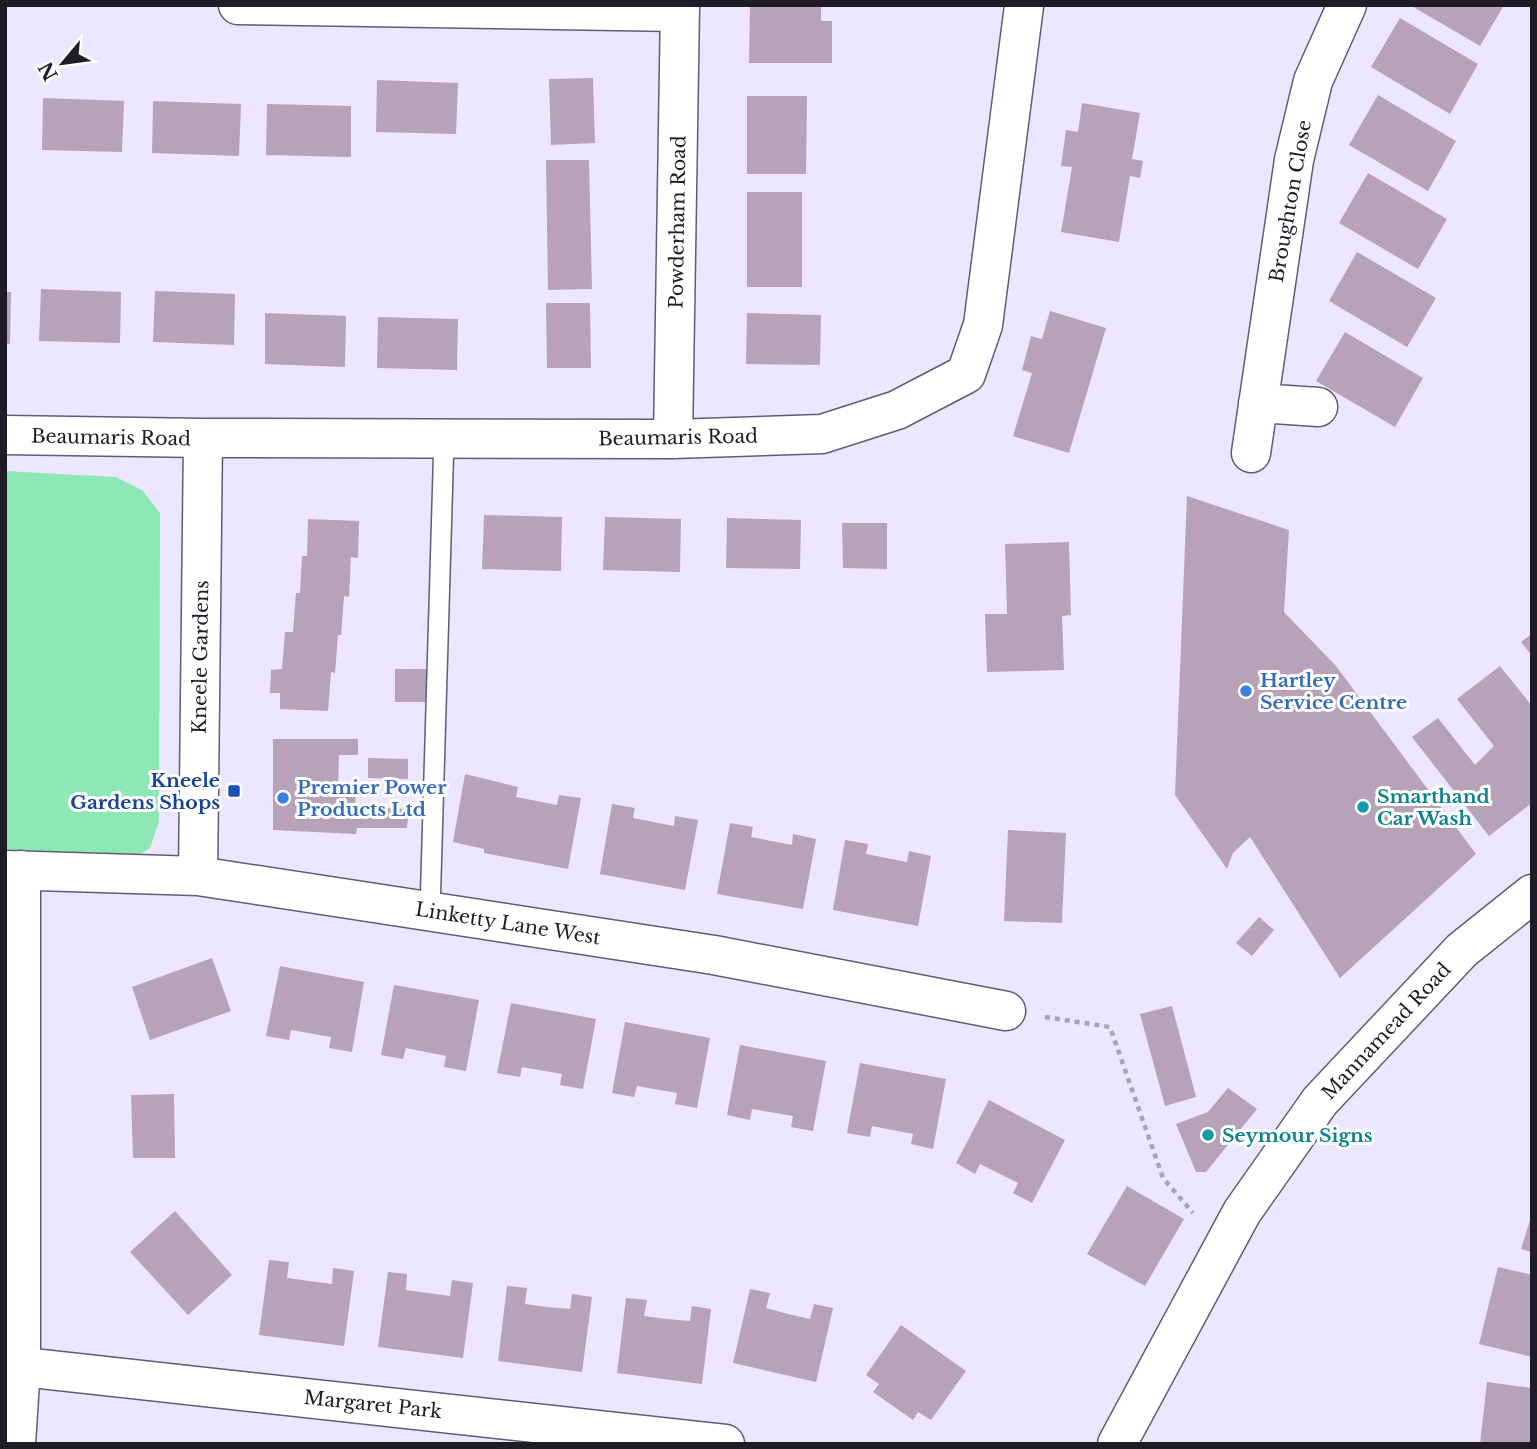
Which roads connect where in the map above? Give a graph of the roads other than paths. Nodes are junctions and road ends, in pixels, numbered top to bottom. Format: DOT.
graph roads {
  1 [pos="239,5"];
  2 [pos="1347,5"];
  3 [pos="1024,6"];
  4 [pos="680,8"];
  5 [pos="1258,403"];
  6 [pos="1318,407"];
  7 [pos="5,435"];
  8 [pos="203,438"];
  9 [pos="444,438"];
  10 [pos="673,439"];
  11 [pos="1251,453"];
  12 [pos="13,870"];
  13 [pos="198,876"];
  14 [pos="1532,894"];
  15 [pos="430,911"];
  16 [pos="1006,1012"];
  17 [pos="13,1365"];
  18 [pos="16,1444"];
  19 [pos="725,1444"];
  20 [pos="1117,1444"];
  1 -- 4 [label="street"];
  2 -- 5 [label="street, Broughton Close"];
  3 -- 10 [label="street, Beaumaris Road"];
  4 -- 10 [label="street, Powderham Road"];
  5 -- 6 [label="street"];
  5 -- 11 [label="street, Broughton Close"];
  7 -- 8 [label="street, Beaumaris Road"];
  8 -- 9 [label="street, Beaumaris Road"];
  8 -- 13 [label="street, Kneele Gardens"];
  9 -- 10 [label="street, Beaumaris Road"];
  9 -- 15 [label="lane"];
  12 -- 13 [label="street, Linketty Lane West"];
  12 -- 17 [label="street"];
  13 -- 15 [label="street, Linketty Lane West"];
  14 -- 20 [label="street, Mannamead Road"];
  15 -- 16 [label="street, Linketty Lane West"];
  17 -- 18 [label="street"];
  17 -- 19 [label="street, Margaret Park"];
}
